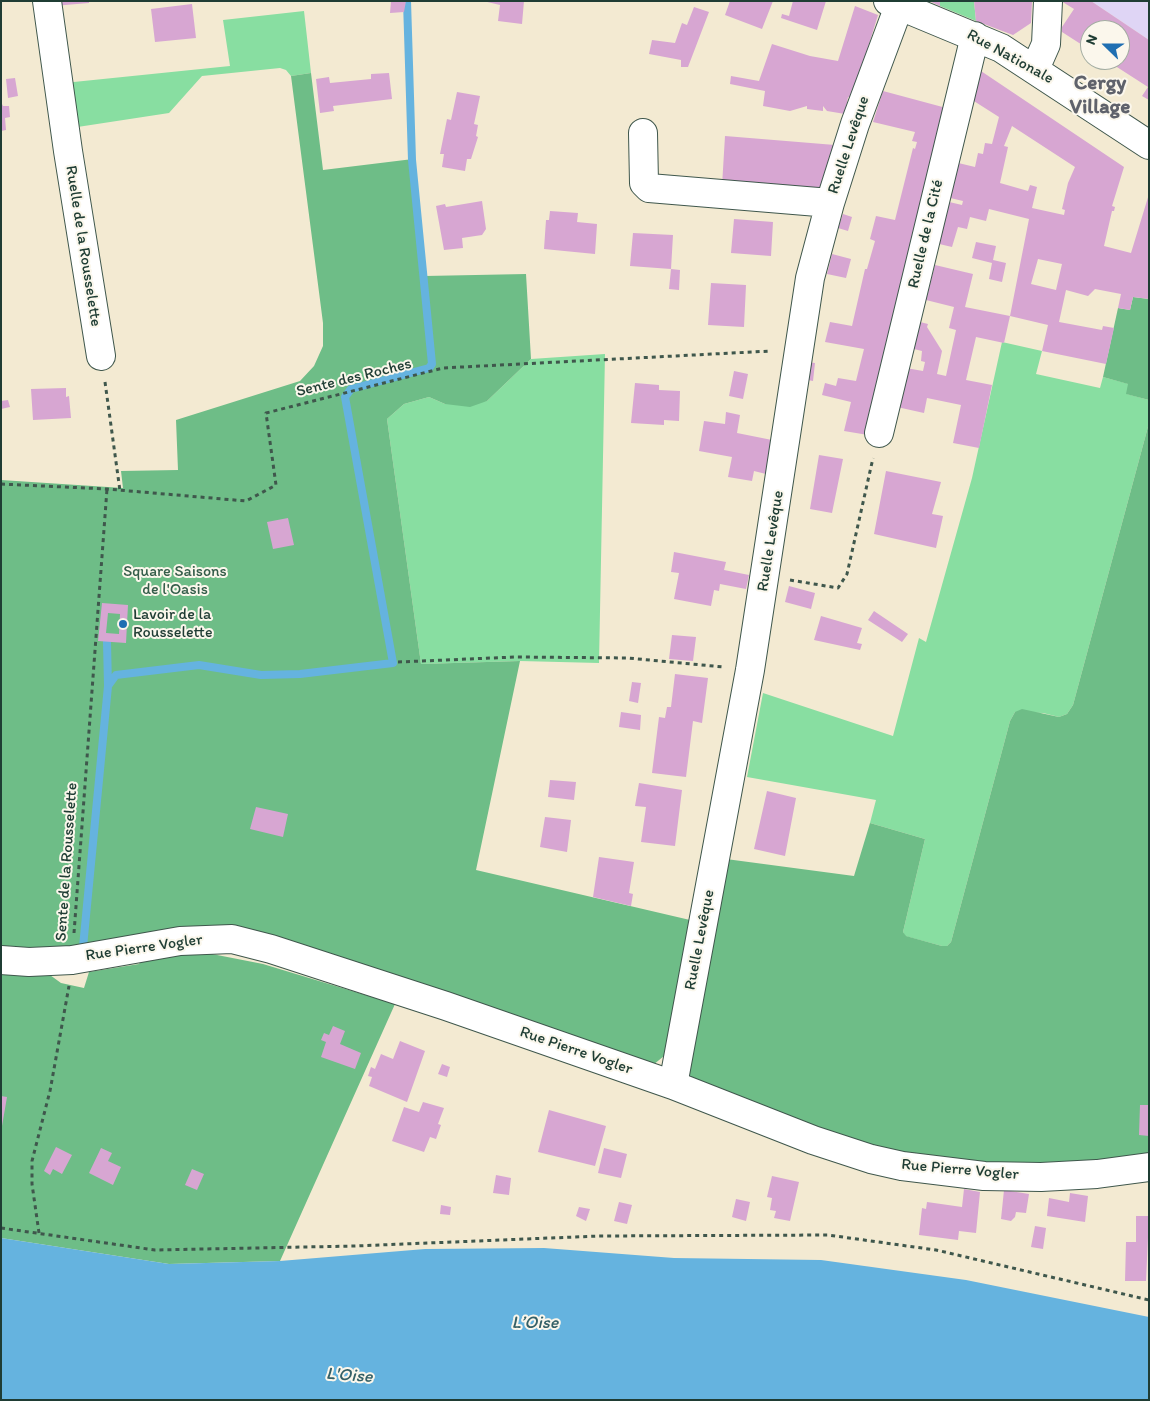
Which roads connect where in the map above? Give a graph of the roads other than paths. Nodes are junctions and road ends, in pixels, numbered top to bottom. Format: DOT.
graph roads {
  1 [pos="46,1"];
  2 [pos="1048,1"];
  3 [pos="894,4"];
  4 [pos="974,36"];
  5 [pos="1034,69"];
  6 [pos="643,133"];
  7 [pos="1149,145"];
  8 [pos="830,203"];
  9 [pos="101,356"];
  10 [pos="879,433"];
  11 [pos="1,960"];
  12 [pos="673,1085"];
  13 [pos="1149,1167"];
  1 -- 9 [label="street, Ruelle de la Rousselette"];
  2 -- 5 [label="street"];
  3 -- 4 [label="street, Rue Nationale"];
  3 -- 8 [label="street, Ruelle Levêque"];
  4 -- 5 [label="street, Rue Nationale"];
  4 -- 10 [label="street, Ruelle de la Cité"];
  5 -- 7 [label="street, Rue Nationale"];
  6 -- 8 [label="street"];
  8 -- 12 [label="street, Ruelle Levêque"];
  11 -- 12 [label="street, Rue Pierre Vogler"];
  12 -- 13 [label="street, Rue Pierre Vogler"];
}
